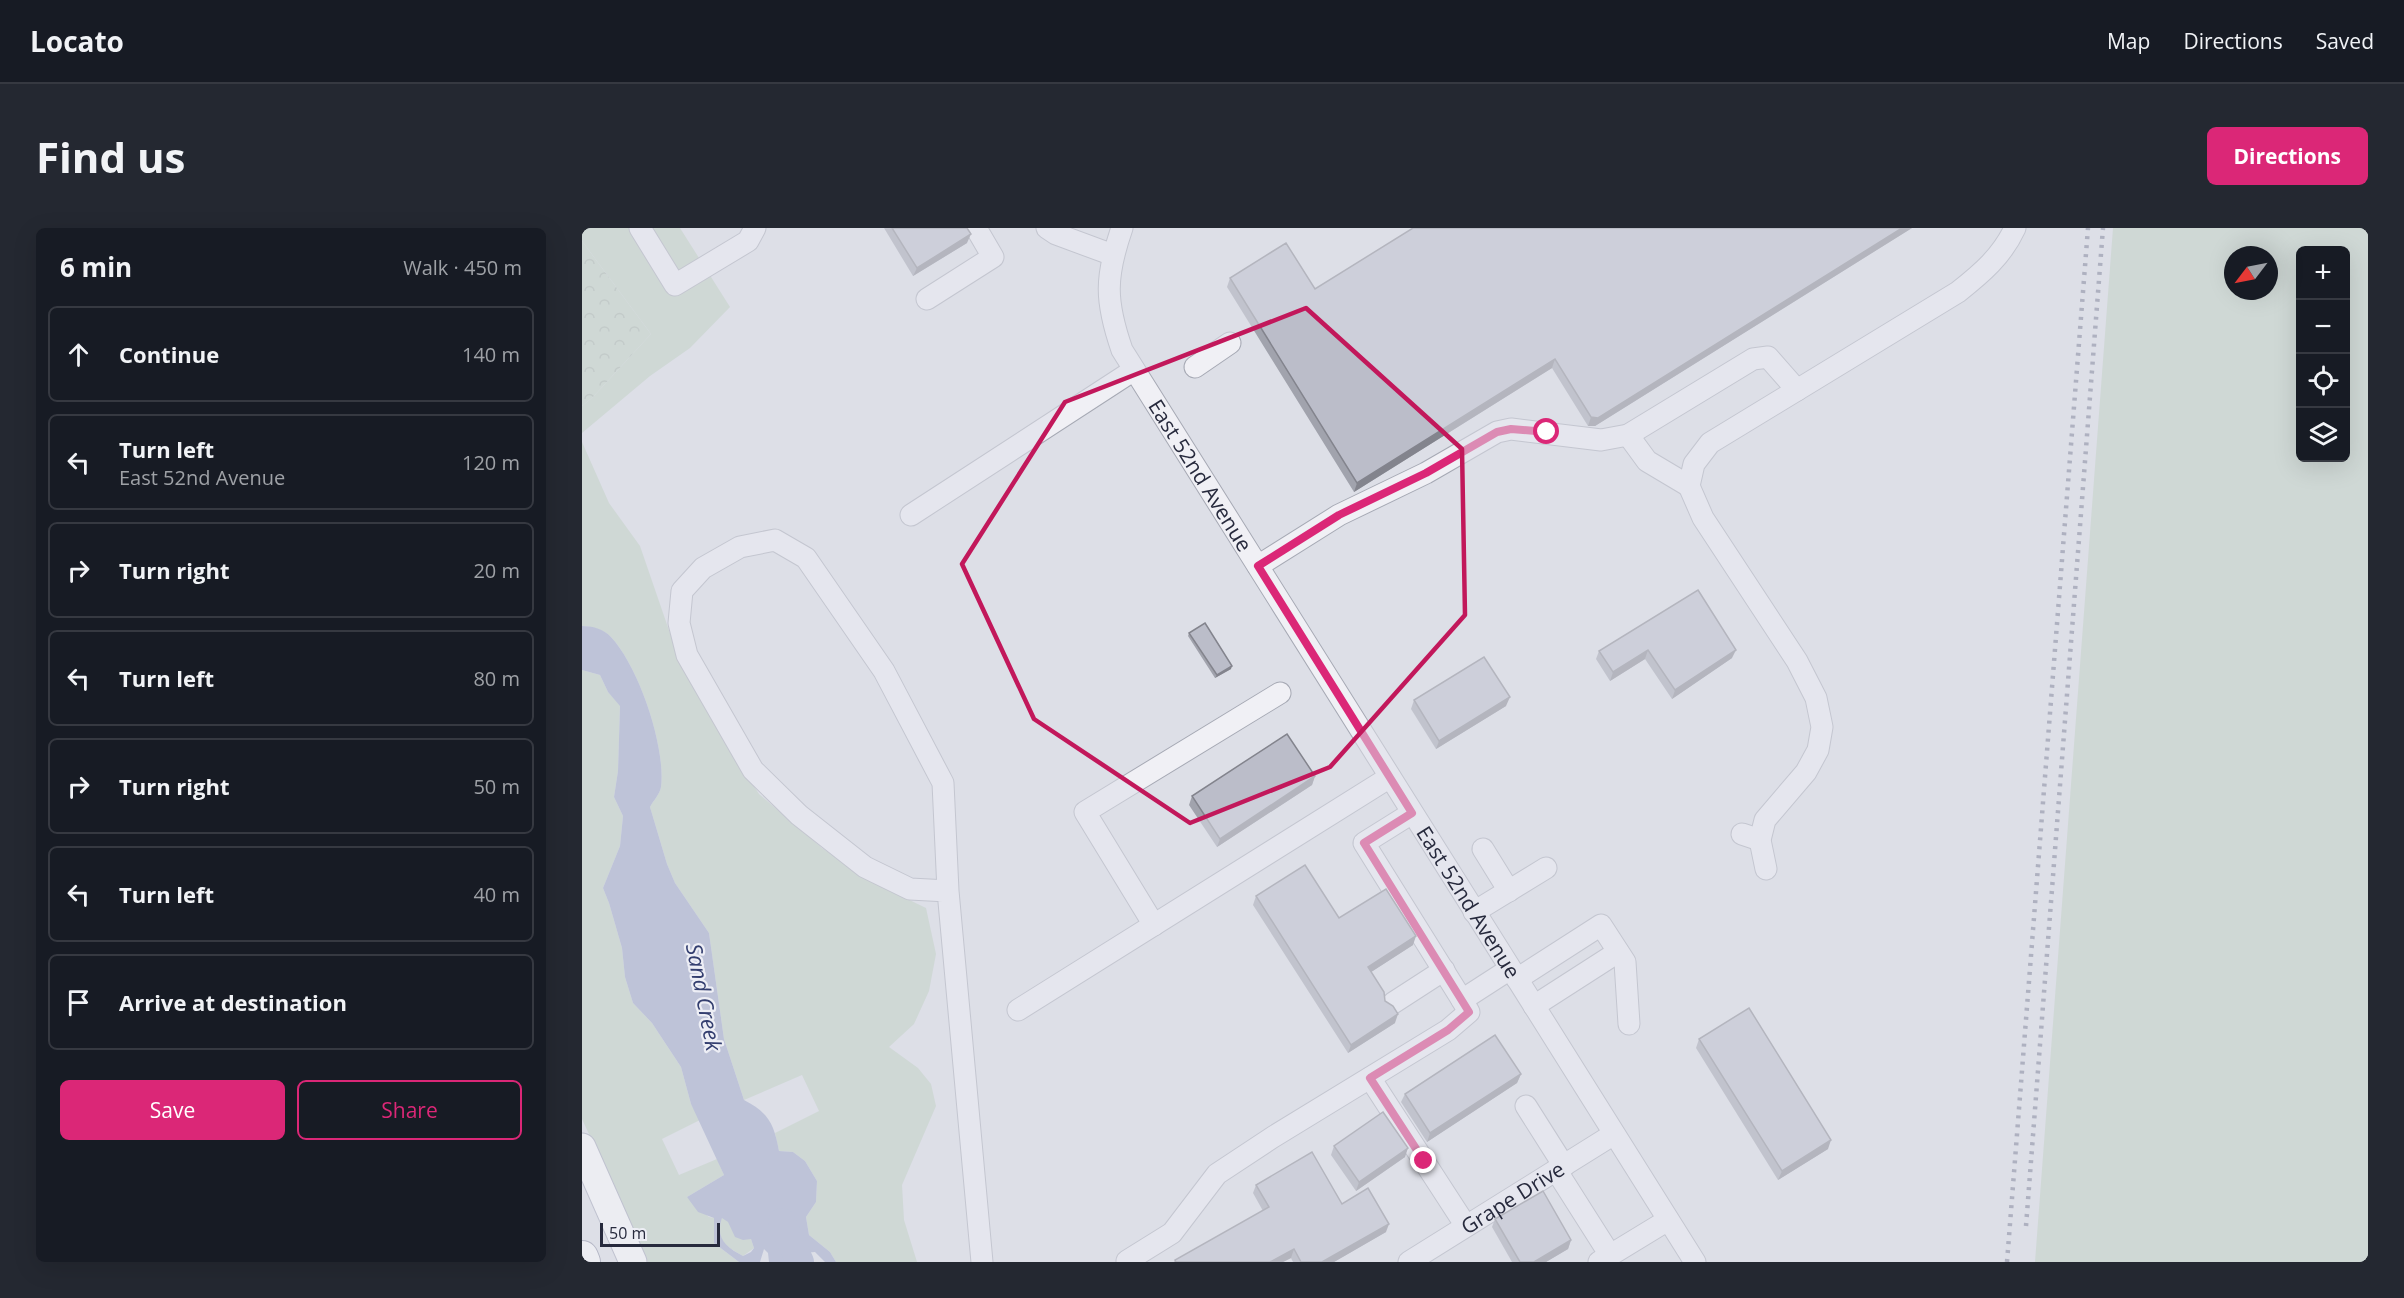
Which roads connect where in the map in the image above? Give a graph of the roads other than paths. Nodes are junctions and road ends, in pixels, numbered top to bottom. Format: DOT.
graph roads {
  1 [pos="640,228"];
  2 [pos="755,228"];
  3 [pos="976,228"];
  4 [pos="1047,228"];
  5 [pos="1122,228"];
  6 [pos="2015,228"];
  7 [pos="1113,255"];
  8 [pos="927,299"];
  9 [pos="1230,343"];
  10 [pos="1195,367"];
  11 [pos="1134,370"];
  12 [pos="1797,390"];
  13 [pos="1628,435"];
  14 [pos="1689,486"];
  15 [pos="911,515"];
  16 [pos="1258,566"];
  17 [pos="1280,693"];
  18 [pos="1390,777"];
  19 [pos="1412,813"];
  20 [pos="1483,849"];
  21 [pos="1546,868"];
  22 [pos="1766,869"];
  23 [pos="948,891"];
  24 [pos="1509,891"];
  25 [pos="1474,912"];
  26 [pos="1154,925"];
  27 [pos="1618,952"];
  28 [pos="1444,970"];
  29 [pos="1514,974"];
  30 [pos="1462,999"];
  31 [pos="1393,1003"];
  32 [pos="1534,1006"];
  33 [pos="1018,1010"];
  34 [pos="1629,1024"];
  35 [pos="1370,1078"];
  36 [pos="1526,1106"];
  37 [pos="1614,1134"];
  38 [pos="582,1147"];
  39 [pos="1560,1168"];
  40 [pos="1668,1220"];
  41 [pos="1466,1226"];
  42 [pos="582,1257"];
  43 [pos="1604,1258"];
  44 [pos="1127,1261"];
  45 [pos="584,1262"];
  46 [pos="633,1262"];
  47 [pos="982,1262"];
  48 [pos="1409,1262"];
  49 [pos="1695,1262"];
  1 -- 2 [label="street"];
  3 -- 8 [label="street"];
  4 -- 7 [label="street"];
  5 -- 7 [label="street, East 52nd Avenue"];
  6 -- 12 [label="street"];
  7 -- 11 [label="street, East 52nd Avenue"];
  9 -- 10 [label="street"];
  11 -- 15 [label="street"];
  11 -- 16 [label="street, East 52nd Avenue"];
  12 -- 13 [label="street"];
  12 -- 14 [label="street"];
  13 -- 14 [label="street"];
  13 -- 16 [label="street"];
  14 -- 22 [label="street"];
  16 -- 18 [label="street, East 52nd Avenue"];
  17 -- 26 [label="street"];
  18 -- 19 [label="street, East 52nd Avenue"];
  18 -- 26 [label="street"];
  19 -- 25 [label="street, East 52nd Avenue"];
  19 -- 28 [label="street"];
  20 -- 24 [label="street"];
  21 -- 24 [label="street"];
  23 -- 23 [label="street"];
  23 -- 47 [label="street"];
  24 -- 25 [label="street"];
  25 -- 29 [label="street, East 52nd Avenue"];
  26 -- 33 [label="street"];
  27 -- 29 [label="street"];
  27 -- 32 [label="street"];
  27 -- 34 [label="street"];
  28 -- 30 [label="street"];
  28 -- 31 [label="street"];
  29 -- 30 [label="street"];
  29 -- 32 [label="street, East 52nd Avenue"];
  30 -- 35 [label="street"];
  32 -- 37 [label="street, East 52nd Avenue"];
  35 -- 41 [label="street"];
  35 -- 44 [label="street"];
  36 -- 39 [label="street"];
  37 -- 39 [label="street, Grape Drive"];
  37 -- 40 [label="street, East 52nd Avenue"];
  38 -- 46 [label="main road"];
  39 -- 41 [label="street, Grape Drive"];
  39 -- 43 [label="street"];
  40 -- 43 [label="street"];
  40 -- 49 [label="street, East 52nd Avenue"];
  41 -- 48 [label="street, Grape Drive"];
  42 -- 45 [label="highway"];
}
